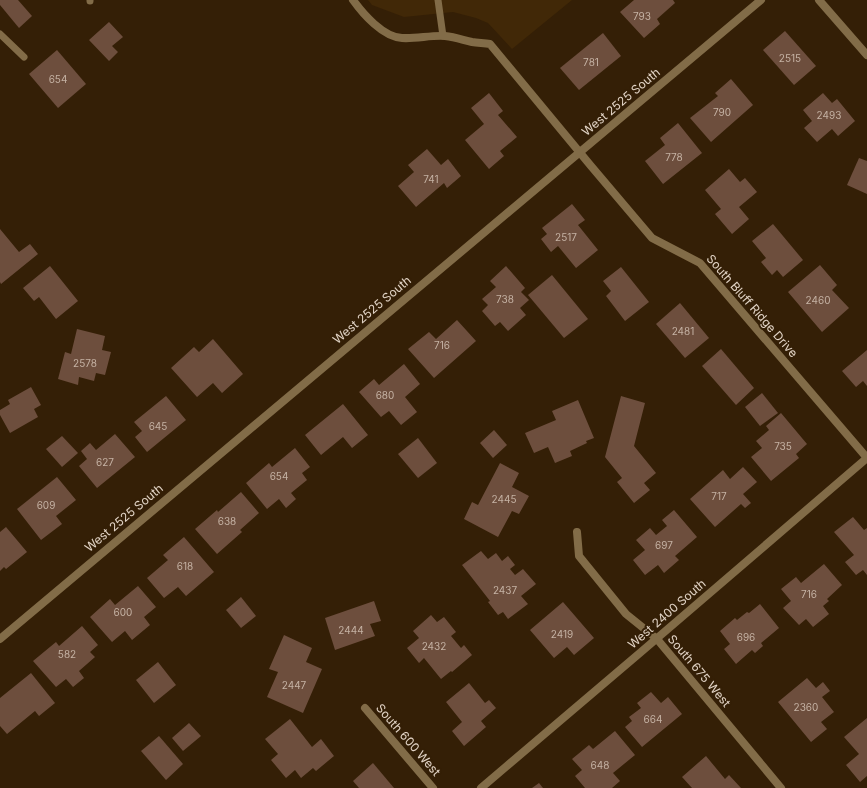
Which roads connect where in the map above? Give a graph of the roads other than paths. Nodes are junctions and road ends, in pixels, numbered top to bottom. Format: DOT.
graph roads {
  1 [pos="353,0"];
  2 [pos="438,0"];
  3 [pos="761,0"];
  4 [pos="819,0"];
  5 [pos="0,34"];
  6 [pos="443,36"];
  7 [pos="867,55"];
  8 [pos="24,57"];
  9 [pos="580,151"];
  10 [pos="867,458"];
  11 [pos="577,532"];
  12 [pos="0,639"];
  13 [pos="657,639"];
  14 [pos="365,708"];
  15 [pos="433,788"];
  16 [pos="481,788"];
  17 [pos="781,788"];
  1 -- 6 [label="street, South Bluff Ridge Drive"];
  2 -- 6 [label="lane"];
  3 -- 9 [label="street, West 2525 South"];
  4 -- 7 [label="street"];
  5 -- 8 [label="lane"];
  6 -- 9 [label="street, South Bluff Ridge Drive"];
  9 -- 10 [label="street, South Bluff Ridge Drive"];
  9 -- 12 [label="street, West 2525 South"];
  10 -- 13 [label="street, West 2400 South"];
  11 -- 13 [label="street, South 675 West"];
  13 -- 16 [label="street, West 2400 South"];
  13 -- 17 [label="street, South 675 West"];
  14 -- 15 [label="street, South 600 West"];
}
